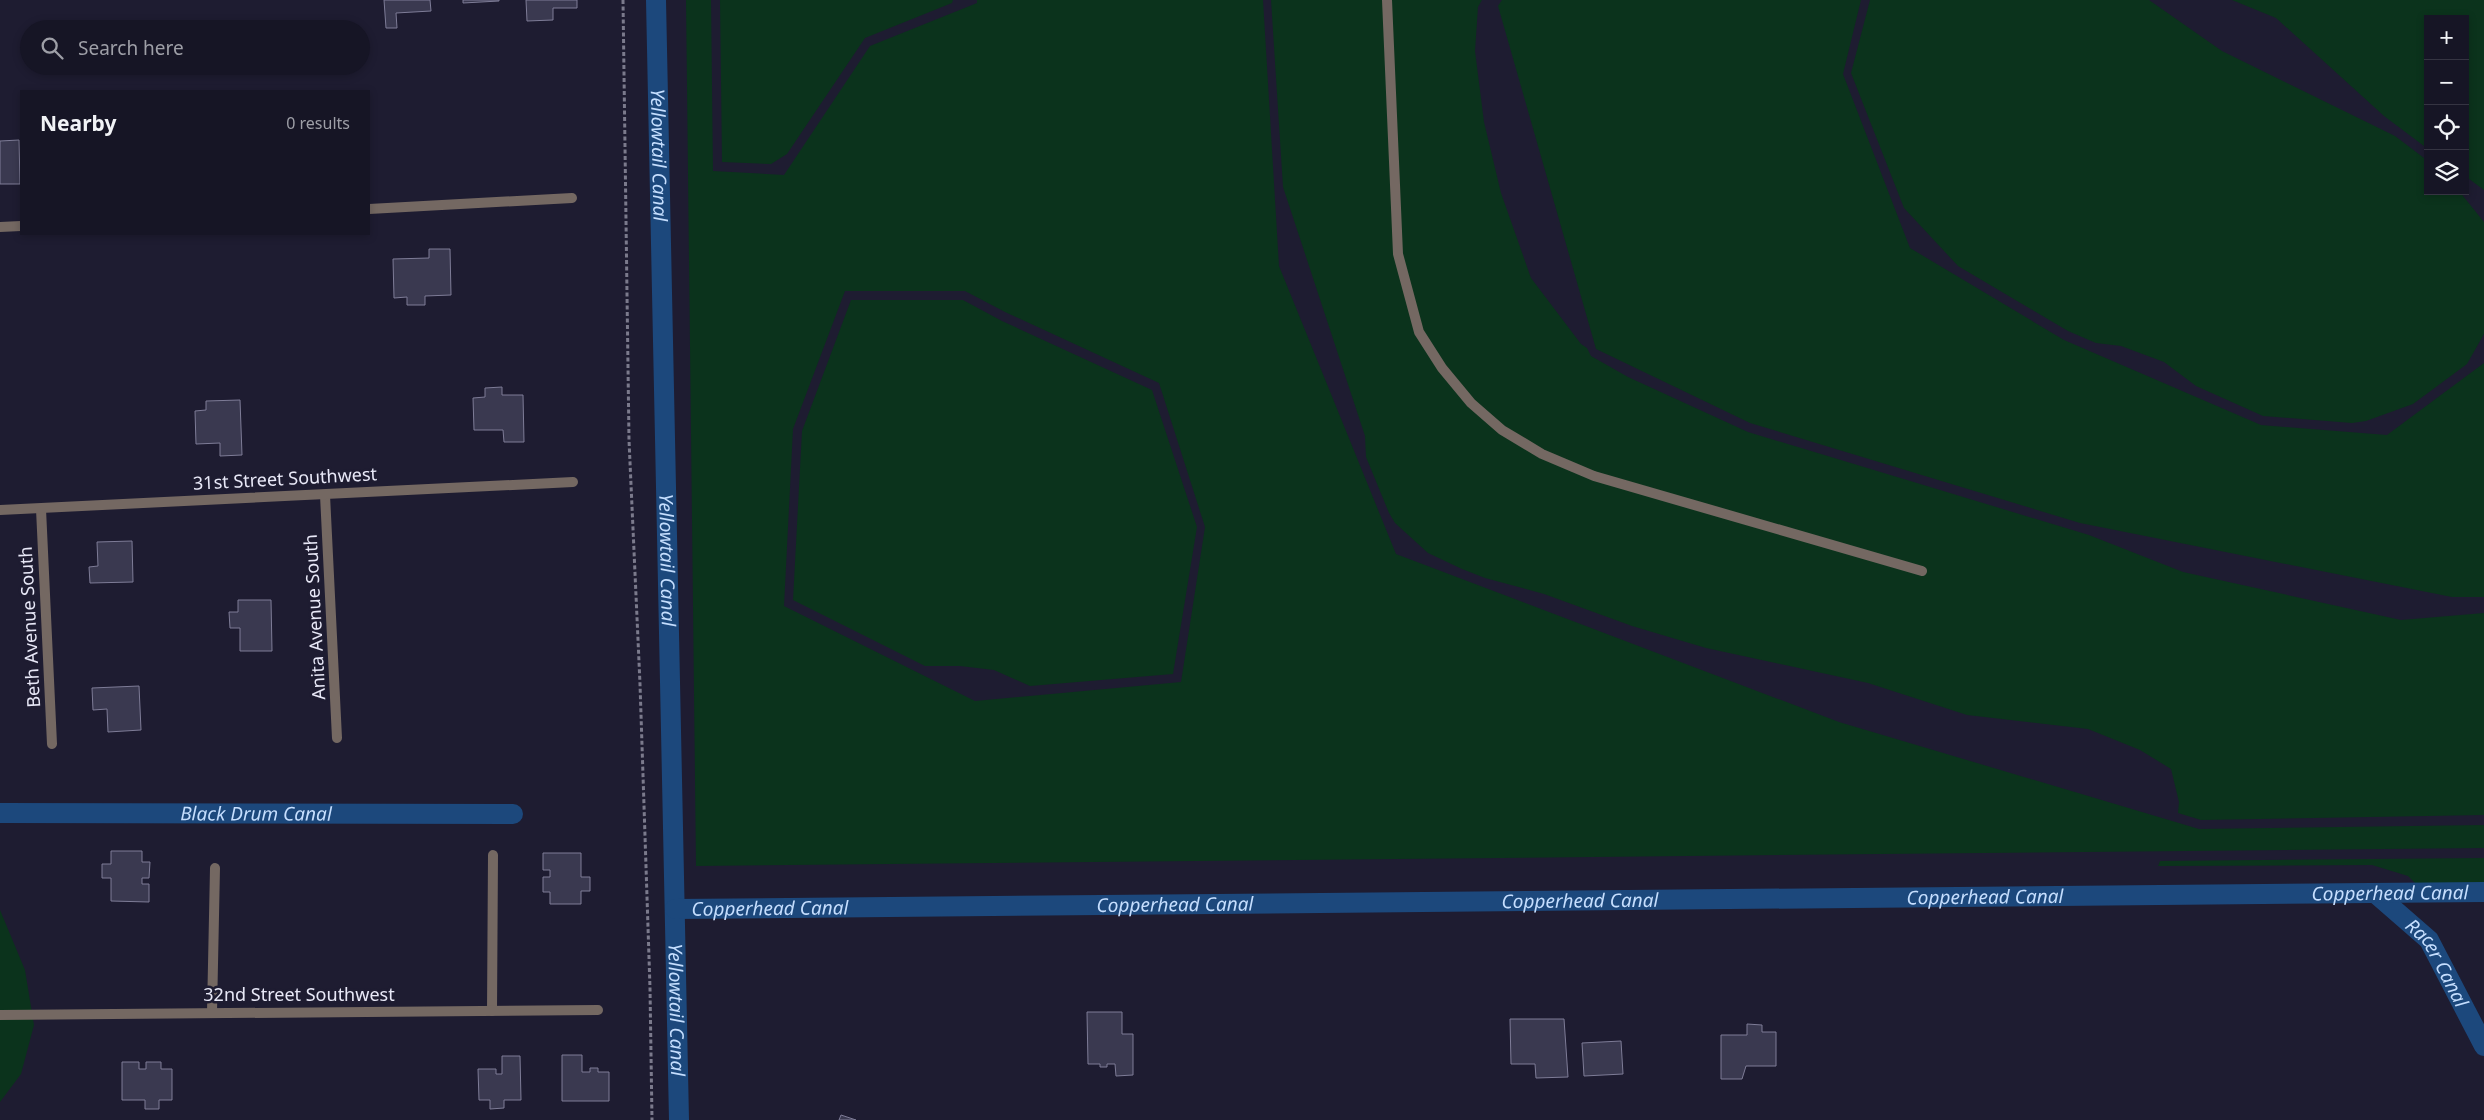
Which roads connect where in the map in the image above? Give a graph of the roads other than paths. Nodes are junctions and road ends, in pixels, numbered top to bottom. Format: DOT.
graph roads {
  1 [pos="1387,0"];
  2 [pos="572,198"];
  3 [pos="370,210"];
  4 [pos="0,226"];
  5 [pos="20,226"];
  6 [pos="573,482"];
  7 [pos="325,495"];
  8 [pos="41,509"];
  9 [pos="0,510"];
  10 [pos="1922,571"];
  11 [pos="337,738"];
  12 [pos="52,744"];
  13 [pos="493,854"];
  14 [pos="215,868"];
  15 [pos="492,1010"];
  16 [pos="598,1010"];
  17 [pos="212,1012"];
  18 [pos="0,1015"];
  1 -- 10 [label="street"];
  2 -- 3 [label="street"];
  4 -- 5 [label="street"];
  6 -- 7 [label="street, 31st Street Southwest"];
  7 -- 8 [label="street, 31st Street Southwest"];
  7 -- 11 [label="street, Anita Avenue South"];
  8 -- 9 [label="street, 31st Street Southwest"];
  8 -- 12 [label="street, Beth Avenue South"];
  13 -- 15 [label="street"];
  14 -- 17 [label="street"];
  15 -- 16 [label="street, 32nd Street Southwest"];
  15 -- 17 [label="street, 32nd Street Southwest"];
  17 -- 18 [label="street, 32nd Street Southwest"];
}
